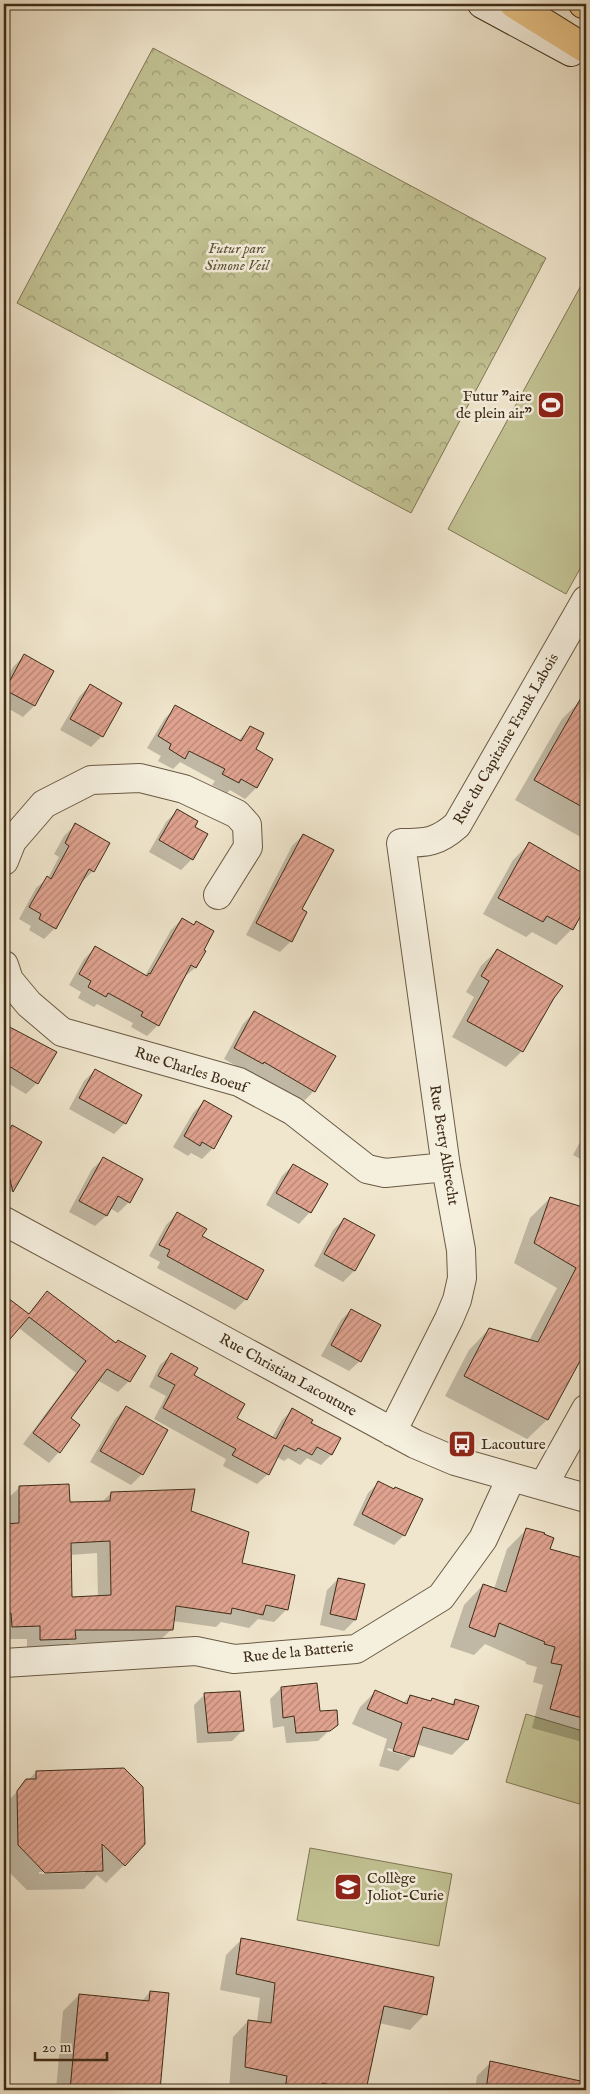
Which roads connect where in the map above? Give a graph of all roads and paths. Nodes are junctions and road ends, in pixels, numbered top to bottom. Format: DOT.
graph roads {
  1 [pos="482,4"];
  2 [pos="514,4"];
  3 [pos="586,49"];
  4 [pos="586,60"];
  5 [pos="586,600"];
  6 [pos="402,843"];
  7 [pos="4,861"];
  8 [pos="218,895"];
  9 [pos="4,965"];
  10 [pos="446,1167"];
  11 [pos="4,1221"];
  12 [pos="586,1409"];
  13 [pos="392,1432"];
  14 [pos="511,1478"];
  15 [pos="543,1486"];
  16 [pos="586,1498"];
  17 [pos="4,1663"];
  1 -- 4 [label="street"];
  2 -- 3 [label="highway"];
  5 -- 6 [label="street, Rue du Capitaine Frank Labois"];
  6 -- 10 [label="street, Rue Berty Albrecht"];
  7 -- 8 [label="street"];
  9 -- 10 [label="street, Rue Charles Boeuf"];
  10 -- 13 [label="street, Rue Berty Albrecht"];
  11 -- 13 [label="street, Rue Christian Lacouture"];
  12 -- 15 [label="street"];
  13 -- 14 [label="street, Rue Christian Lacouture"];
  14 -- 15 [label="street, Rue Christian Lacouture"];
  14 -- 17 [label="street, Rue de la Batterie"];
  15 -- 16 [label="street, Rue Christian Lacouture"];
}
